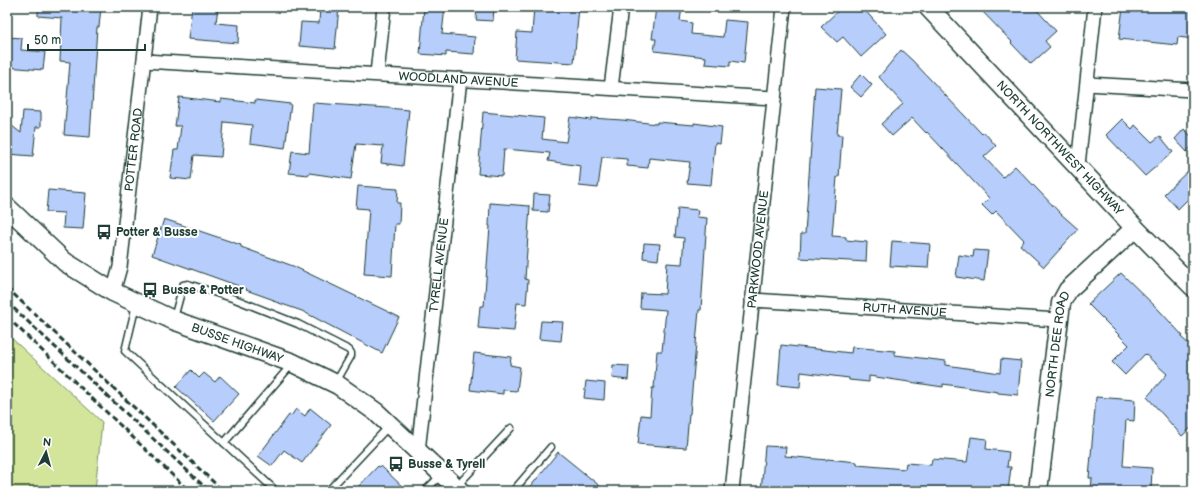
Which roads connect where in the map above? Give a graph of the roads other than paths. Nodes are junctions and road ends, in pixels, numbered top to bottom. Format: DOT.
graph roads {
  1 [pos="150,7"];
  2 [pos="384,7"];
  3 [pos="620,7"];
  4 [pos="784,7"];
  5 [pos="928,7"];
  6 [pos="1094,7"];
  7 [pos="144,61"];
  8 [pos="377,74"];
  9 [pos="460,79"];
  10 [pos="1087,84"];
  11 [pos="611,88"];
  12 [pos="1193,90"];
  13 [pos="773,98"];
  14 [pos="1078,166"];
  15 [pos="7,207"];
  16 [pos="1135,228"];
  17 [pos="1193,287"];
  18 [pos="113,292"];
  19 [pos="752,300"];
  20 [pos="137,304"];
  21 [pos="173,320"];
  22 [pos="1058,320"];
  23 [pos="293,363"];
  24 [pos="335,383"];
  25 [pos="390,425"];
  26 [pos="511,428"];
  27 [pos="224,443"];
  28 [pos="551,447"];
  29 [pos="418,451"];
  30 [pos="442,474"];
  31 [pos="458,489"];
  32 [pos="276,491"];
  33 [pos="328,491"];
  34 [pos="425,491"];
  35 [pos="513,491"];
  36 [pos="732,491"];
  37 [pos="1038,491"];
  1 -- 7 [label="street, POTTER ROAD"];
  2 -- 8 [label="street"];
  3 -- 11 [label="street"];
  4 -- 13 [label="street, PARKWOOD AVENUE"];
  5 -- 14 [label="main road, NORTH NORTHWEST HIGHWAY"];
  6 -- 10 [label="street"];
  7 -- 8 [label="street, WOODLAND AVENUE"];
  7 -- 18 [label="street, POTTER ROAD"];
  8 -- 9 [label="street, WOODLAND AVENUE"];
  9 -- 11 [label="street, WOODLAND AVENUE"];
  9 -- 29 [label="street, TYRELL AVENUE"];
  10 -- 12 [label="street"];
  10 -- 14 [label="street"];
  11 -- 13 [label="street, WOODLAND AVENUE"];
  13 -- 19 [label="street, PARKWOOD AVENUE"];
  14 -- 16 [label="main road, NORTH NORTHWEST HIGHWAY"];
  15 -- 18 [label="main road, BUSSE HIGHWAY"];
  16 -- 17 [label="main road, NORTH NORTHWEST HIGHWAY"];
  16 -- 22 [label="main road, NORTH DEE ROAD"];
  18 -- 20 [label="main road, BUSSE HIGHWAY"];
  19 -- 22 [label="street, RUTH AVENUE"];
  19 -- 36 [label="street, PARKWOOD AVENUE"];
  20 -- 21 [label="main road, BUSSE HIGHWAY"];
  20 -- 27 [label="lane"];
  21 -- 23 [label="main road, BUSSE HIGHWAY"];
  21 -- 24 [label="lane"];
  22 -- 37 [label="main road, NORTH DEE ROAD"];
  23 -- 24 [label="main road, BUSSE HIGHWAY"];
  23 -- 27 [label="lane"];
  24 -- 25 [label="main road, BUSSE HIGHWAY"];
  25 -- 29 [label="main road, BUSSE HIGHWAY"];
  25 -- 33 [label="lane"];
  26 -- 31 [label="lane"];
  27 -- 32 [label="lane"];
  28 -- 35 [label="lane"];
  29 -- 30 [label="main road, BUSSE HIGHWAY"];
  30 -- 31 [label="main road, BUSSE HIGHWAY"];
  30 -- 34 [label="lane"];
}
